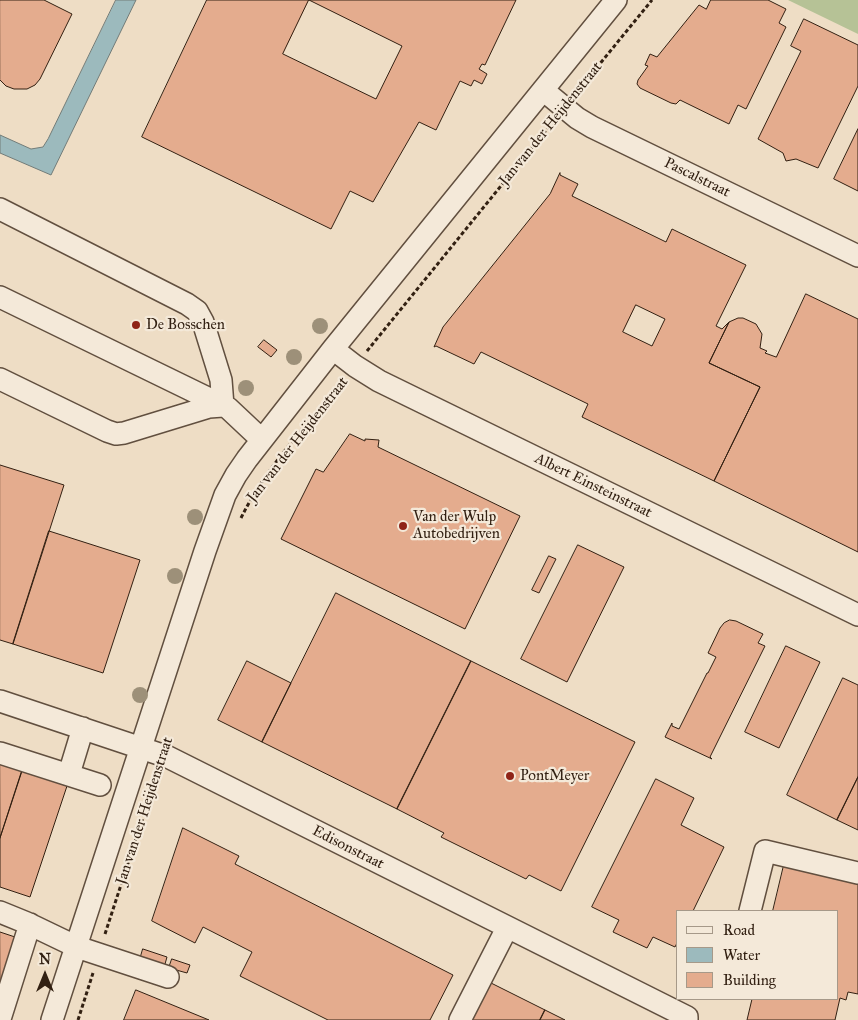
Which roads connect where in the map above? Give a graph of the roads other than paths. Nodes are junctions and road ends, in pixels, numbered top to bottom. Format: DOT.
graph roads {
  1 [pos="616,0"];
  2 [pos="543,90"];
  3 [pos="0,209"];
  4 [pos="858,256"];
  5 [pos="0,297"];
  6 [pos="333,349"];
  7 [pos="0,379"];
  8 [pos="223,406"];
  9 [pos="262,439"];
  10 [pos="858,615"];
  11 [pos="0,701"];
  12 [pos="83,728"];
  13 [pos="141,747"];
  14 [pos="0,752"];
  15 [pos="68,774"];
  16 [pos="100,784"];
  17 [pos="858,874"];
  18 [pos="750,910"];
  19 [pos="0,912"];
  20 [pos="30,924"];
  21 [pos="507,928"];
  22 [pos="77,947"];
  23 [pos="168,977"];
  24 [pos="0,1019"];
  25 [pos="687,1019"];
  26 [pos="52,1020"];
  27 [pos="460,1020"];
  1 -- 2 [label="street, Jan van der Heijdenstraat"];
  2 -- 4 [label="street, Pascalstraat"];
  2 -- 6 [label="street, Jan van der Heijdenstraat"];
  3 -- 8 [label="street"];
  5 -- 8 [label="street"];
  6 -- 9 [label="street, Jan van der Heijdenstraat"];
  6 -- 10 [label="street, Albert Einsteinstraat"];
  7 -- 8 [label="street"];
  8 -- 9 [label="street"];
  9 -- 13 [label="street, Jan van der Heijdenstraat"];
  11 -- 12 [label="street, Edisonstraat"];
  12 -- 13 [label="street, Edisonstraat"];
  12 -- 15 [label="street"];
  13 -- 21 [label="street, Edisonstraat"];
  13 -- 22 [label="street, Jan van der Heijdenstraat"];
  14 -- 15 [label="street"];
  15 -- 16 [label="street"];
  17 -- 18 [label="street"];
  19 -- 20 [label="street"];
  20 -- 22 [label="street"];
  20 -- 24 [label="street"];
  21 -- 25 [label="street, Edisonstraat"];
  21 -- 27 [label="street"];
  22 -- 23 [label="street"];
  22 -- 26 [label="street, Jan van der Heijdenstraat"];
}
